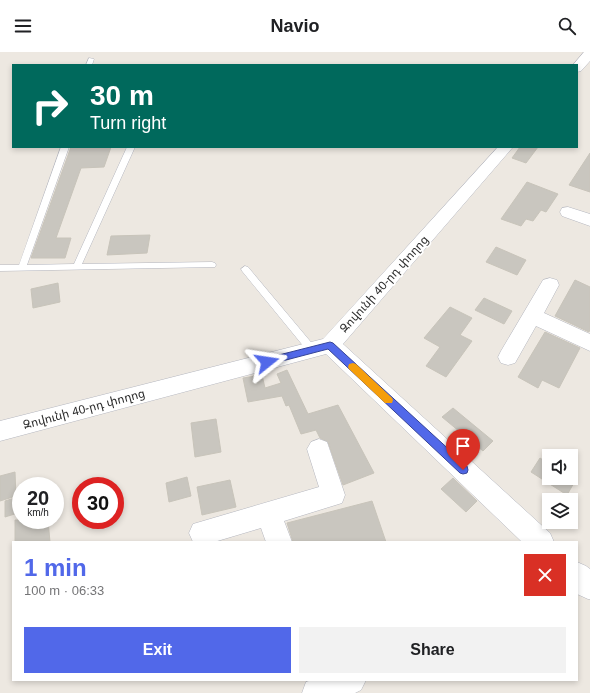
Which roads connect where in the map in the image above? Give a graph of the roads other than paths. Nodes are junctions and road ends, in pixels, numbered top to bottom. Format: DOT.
graph roads {
  1 [pos="590,53"];
  2 [pos="578,67"];
  3 [pos="65,148"];
  4 [pos="131,148"];
  5 [pos="505,148"];
  6 [pos="568,212"];
  7 [pos="590,220"];
  8 [pos="212,265"];
  9 [pos="77,266"];
  10 [pos="22,267"];
  11 [pos="0,268"];
  12 [pos="244,268"];
  13 [pos="550,285"];
  14 [pos="532,316"];
  15 [pos="590,343"];
  16 [pos="321,348"];
  17 [pos="508,357"];
  18 [pos="0,431"];
  19 [pos="319,449"];
  20 [pos="270,513"];
  21 [pos="202,532"];
  22 [pos="279,541"];
  23 [pos="540,541"];
  1 -- 2 [label="street"];
  3 -- 10 [label="lane"];
  4 -- 9 [label="lane"];
  5 -- 16 [label="street, Զովունի 40-րդ փողոց"];
  6 -- 7 [label="street"];
  8 -- 9 [label="lane"];
  9 -- 10 [label="lane"];
  10 -- 11 [label="lane"];
  12 -- 16 [label="lane"];
  13 -- 14 [label="street"];
  14 -- 15 [label="street"];
  14 -- 17 [label="street"];
  16 -- 18 [label="street, Զովունի 40-րդ փողոց"];
  16 -- 23 [label="street"];
  19 -- 20 [label="street"];
  20 -- 21 [label="street"];
  20 -- 22 [label="street"];
}
